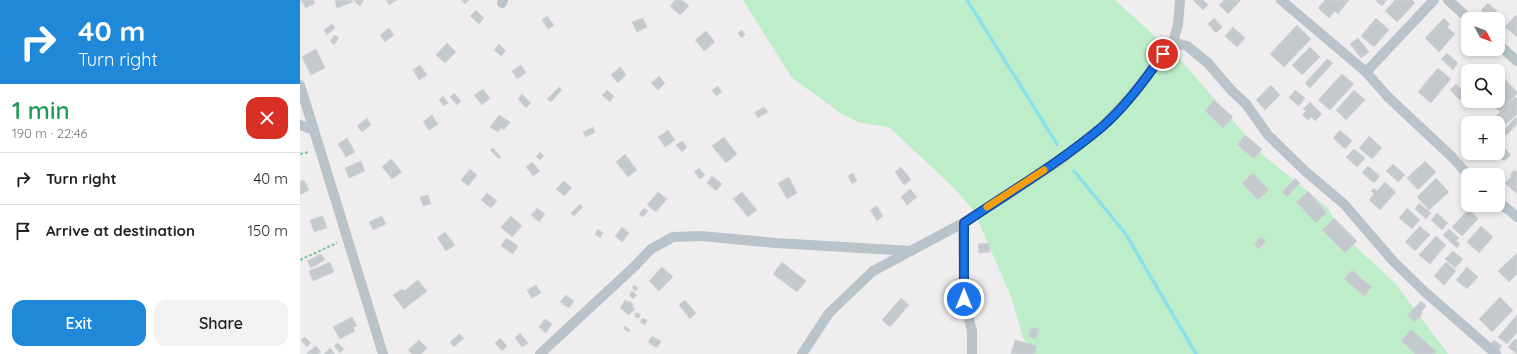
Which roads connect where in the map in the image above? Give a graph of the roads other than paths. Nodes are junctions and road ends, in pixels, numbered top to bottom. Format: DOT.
graph roads {
  1 [pos="1180,0"];
  2 [pos="1281,0"];
  3 [pos="1434,0"];
  4 [pos="1448,0"];
  5 [pos="1461,12"];
  6 [pos="1173,42"];
  7 [pos="1505,50"];
  8 [pos="1517,61"];
  9 [pos="1366,72"];
  10 [pos="300,85"];
  11 [pos="300,125"];
  12 [pos="314,130"];
  13 [pos="1462,168"];
  14 [pos="1505,207"];
  15 [pos="1517,217"];
  16 [pos="964,223"];
  17 [pos="911,252"];
  18 [pos="383,354"];
  19 [pos="540,354"];
  20 [pos="802,354"];
  21 [pos="972,354"];
  22 [pos="1496,354"];
  1 -- 6 [label="street"];
  2 -- 9 [label="street"];
  3 -- 9 [label="street"];
  4 -- 5 [label="street"];
  6 -- 16 [label="street"];
  6 -- 22 [label="street"];
  7 -- 8 [label="street"];
  9 -- 13 [label="street"];
  10 -- 12 [label="street"];
  11 -- 12 [label="street"];
  12 -- 18 [label="street"];
  14 -- 15 [label="street"];
  16 -- 17 [label="street"];
  16 -- 21 [label="street"];
  17 -- 19 [label="street"];
  17 -- 20 [label="street"];
}
